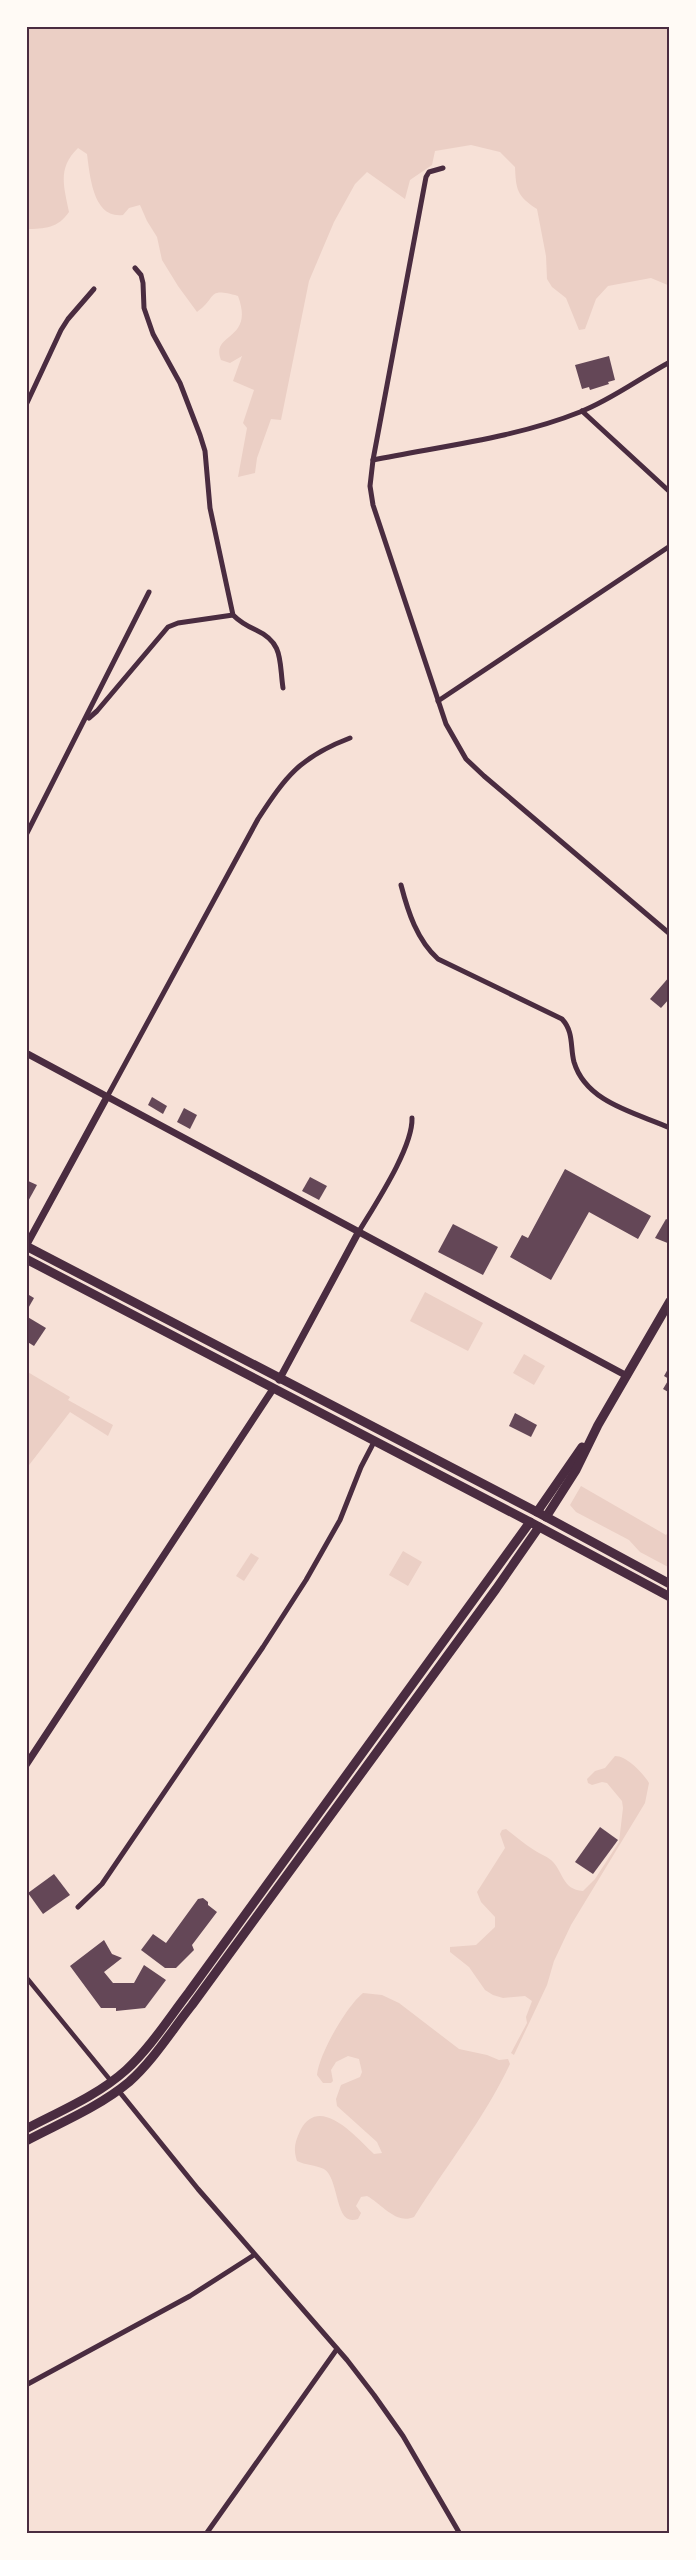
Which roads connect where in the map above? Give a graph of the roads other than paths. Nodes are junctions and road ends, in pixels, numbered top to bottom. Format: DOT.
graph roads {
  1 [pos="443,168"];
  2 [pos="135,268"];
  3 [pos="94,289"];
  4 [pos="670,362"];
  5 [pos="26,405"];
  6 [pos="582,411"];
  7 [pos="373,460"];
  8 [pos="670,492"];
  9 [pos="670,546"];
  10 [pos="149,592"];
  11 [pos="233,615"];
  12 [pos="283,688"];
  13 [pos="438,702"];
  14 [pos="86,720"];
  15 [pos="350,738"];
  16 [pos="26,835"];
  17 [pos="401,885"];
  18 [pos="670,934"];
  19 [pos="26,1053"];
  20 [pos="107,1097"];
  21 [pos="412,1118"];
  22 [pos="670,1128"];
  23 [pos="358,1234"];
  24 [pos="26,1246"];
  25 [pos="26,1259"];
  26 [pos="670,1301"];
  27 [pos="627,1376"];
  28 [pos="279,1380"];
  29 [pos="273,1389"];
  30 [pos="598,1425"];
  31 [pos="374,1442"];
  32 [pos="537,1512"];
  33 [pos="546,1517"];
  34 [pos="530,1522"];
  35 [pos="540,1527"];
  36 [pos="670,1584"];
  37 [pos="670,1597"];
  38 [pos="425,1666"];
  39 [pos="434,1672"];
  40 [pos="26,1765"];
  41 [pos="78,1907"];
  42 [pos="26,1977"];
  43 [pos="112,2081"];
  44 [pos="118,2090"];
  45 [pos="26,2130"];
  46 [pos="26,2142"];
  47 [pos="254,2255"];
  48 [pos="337,2349"];
  49 [pos="26,2386"];
  50 [pos="206,2534"];
  51 [pos="460,2534"];
  1 -- 7 [label="street"];
  2 -- 11 [label="street"];
  3 -- 5 [label="street"];
  4 -- 6 [label="street"];
  6 -- 7 [label="street"];
  6 -- 8 [label="street"];
  7 -- 13 [label="street"];
  9 -- 13 [label="street"];
  10 -- 14 [label="street"];
  11 -- 12 [label="street"];
  11 -- 14 [label="street"];
  13 -- 18 [label="street"];
  14 -- 16 [label="street"];
  15 -- 20 [label="street"];
  17 -- 22 [label="street"];
  19 -- 20 [label="street"];
  20 -- 23 [label="street"];
  20 -- 24 [label="street"];
  21 -- 23 [label="street"];
  23 -- 27 [label="street"];
  23 -- 28 [label="street"];
  24 -- 28 [label="main road"];
  25 -- 29 [label="main road"];
  26 -- 27 [label="main road"];
  27 -- 30 [label="main road"];
  28 -- 29 [label="main road"];
  28 -- 32 [label="main road"];
  29 -- 31 [label="main road"];
  29 -- 40 [label="street"];
  30 -- 32 [label="main road"];
  30 -- 33 [label="main road"];
  31 -- 34 [label="main road"];
  31 -- 41 [label="street"];
  32 -- 33 [label="main road"];
  32 -- 34 [label="main road"];
  33 -- 35 [label="main road"];
  33 -- 36 [label="main road"];
  34 -- 35 [label="main road"];
  34 -- 38 [label="main road"];
  35 -- 37 [label="main road"];
  35 -- 39 [label="main road"];
  38 -- 39 [label="main road"];
  38 -- 43 [label="main road"];
  39 -- 44 [label="main road"];
  42 -- 43 [label="street"];
  43 -- 44 [label="main road"];
  43 -- 45 [label="main road"];
  44 -- 46 [label="main road"];
  44 -- 47 [label="street"];
  47 -- 48 [label="street"];
  47 -- 49 [label="street"];
  48 -- 50 [label="street"];
  48 -- 51 [label="street"];
}
